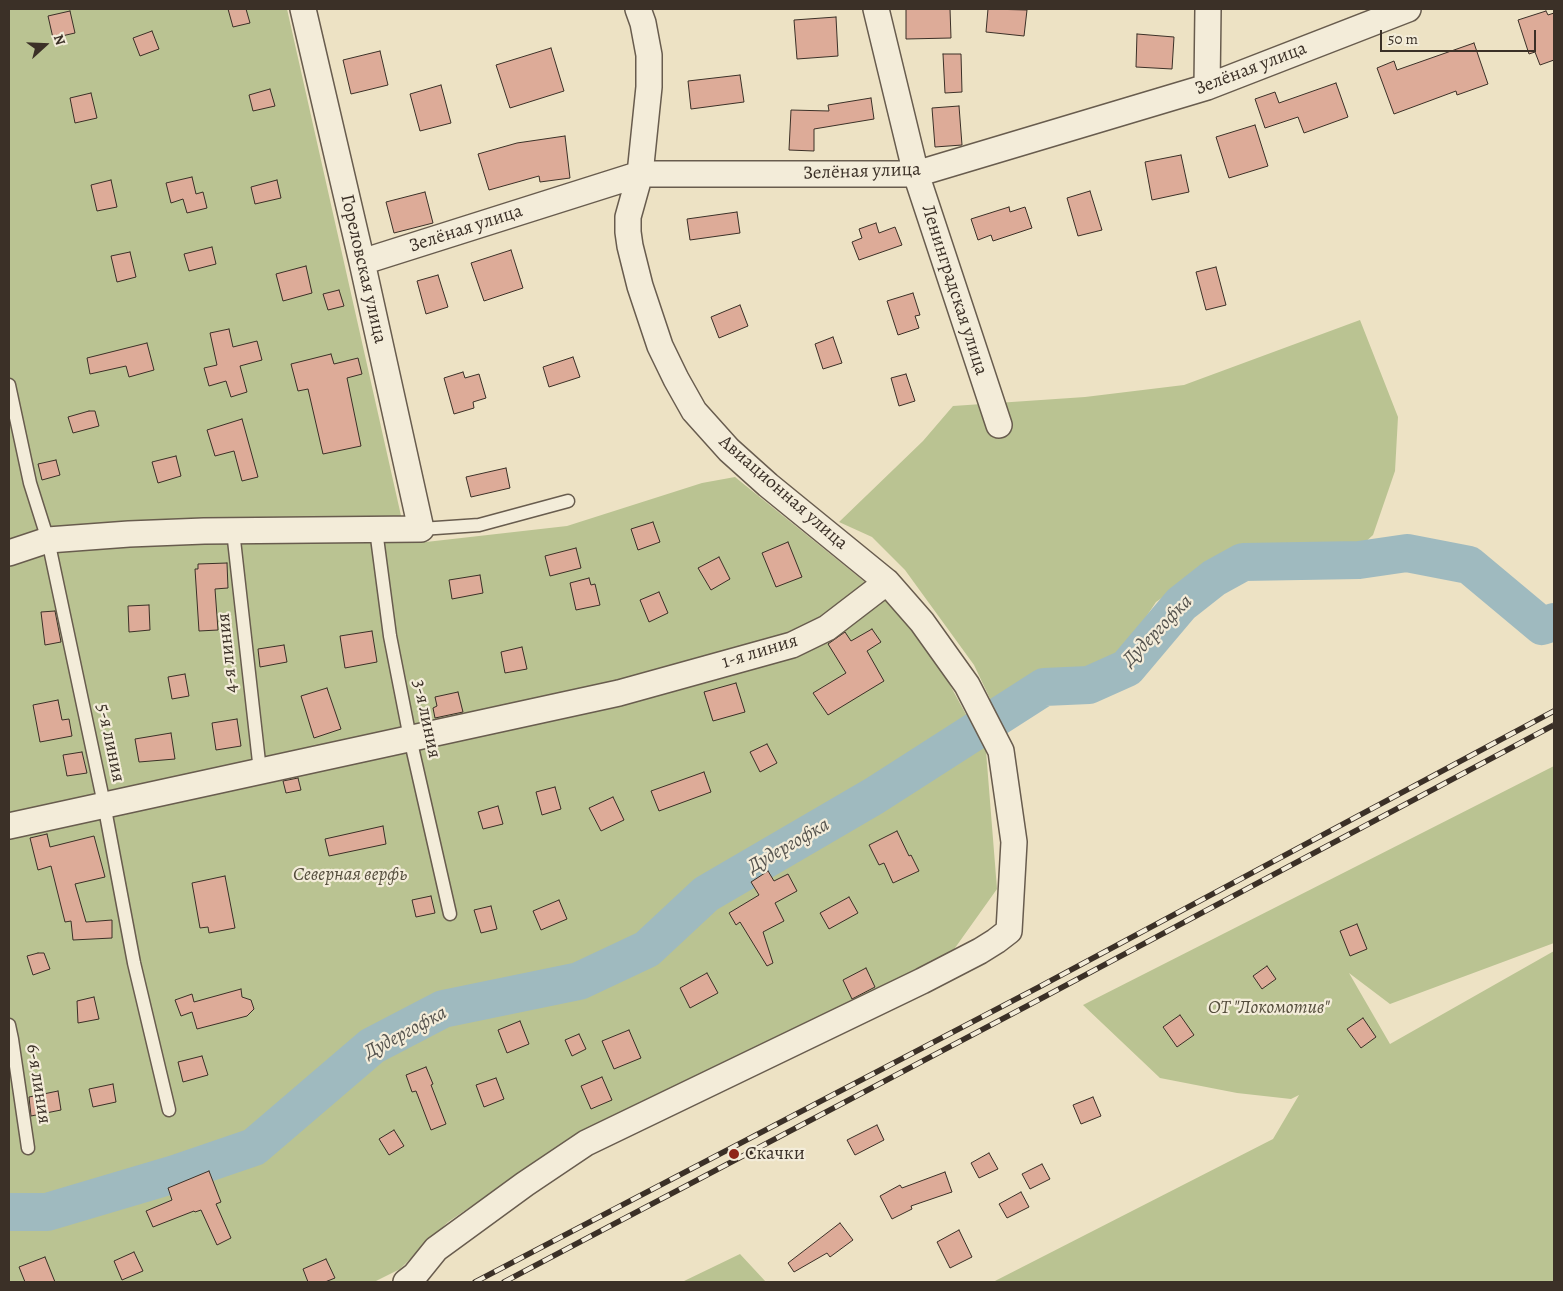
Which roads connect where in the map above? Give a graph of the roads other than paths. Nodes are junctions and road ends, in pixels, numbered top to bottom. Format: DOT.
graph roads {
  1 [pos="303,9"];
  2 [pos="638,9"];
  3 [pos="876,9"];
  4 [pos="1208,9"];
  5 [pos="1408,9"];
  6 [pos="1207,87"];
  7 [pos="640,174"];
  8 [pos="916,174"];
  9 [pos="362,262"];
  10 [pos="9,385"];
  11 [pos="999,425"];
  12 [pos="568,501"];
  13 [pos="421,529"];
  14 [pos="376,530"];
  15 [pos="233,531"];
  16 [pos="48,540"];
  17 [pos="9,552"];
  18 [pos="887,582"];
  19 [pos="410,738"];
  20 [pos="260,771"];
  21 [pos="104,804"];
  22 [pos="9,826"];
  23 [pos="450,914"];
  24 [pos="9,1025"];
  25 [pos="169,1110"];
  26 [pos="28,1148"];
  27 [pos="406,1282"];
  1 -- 9 [label="street, Гореловская улица"];
  2 -- 7 [label="street, Авиационная улица"];
  3 -- 8 [label="street, Ленинградская улица"];
  4 -- 6 [label="street"];
  5 -- 6 [label="street, Зелёная улица"];
  6 -- 8 [label="street, Зелёная улица"];
  7 -- 8 [label="street, Зелёная улица"];
  7 -- 9 [label="street, Зелёная улица"];
  7 -- 18 [label="street, Авиационная улица"];
  8 -- 11 [label="street, Ленинградская улица"];
  9 -- 13 [label="street, Гореловская улица"];
  10 -- 16 [label="lane, 5-я линия"];
  12 -- 13 [label="lane"];
  13 -- 14 [label="street"];
  14 -- 15 [label="street"];
  14 -- 19 [label="lane, 3-я линия"];
  15 -- 16 [label="street"];
  15 -- 20 [label="lane, 4-я линия"];
  16 -- 17 [label="street"];
  16 -- 21 [label="lane, 5-я линия"];
  18 -- 19 [label="street, 1-я линия"];
  18 -- 27 [label="street, Авиационная улица"];
  19 -- 20 [label="street, 1-я линия"];
  19 -- 23 [label="lane, 3-я линия"];
  20 -- 21 [label="street, 1-я линия"];
  21 -- 22 [label="street, 1-я линия"];
  21 -- 25 [label="lane, 5-я линия"];
  24 -- 26 [label="lane, 6-я линия"];
}
